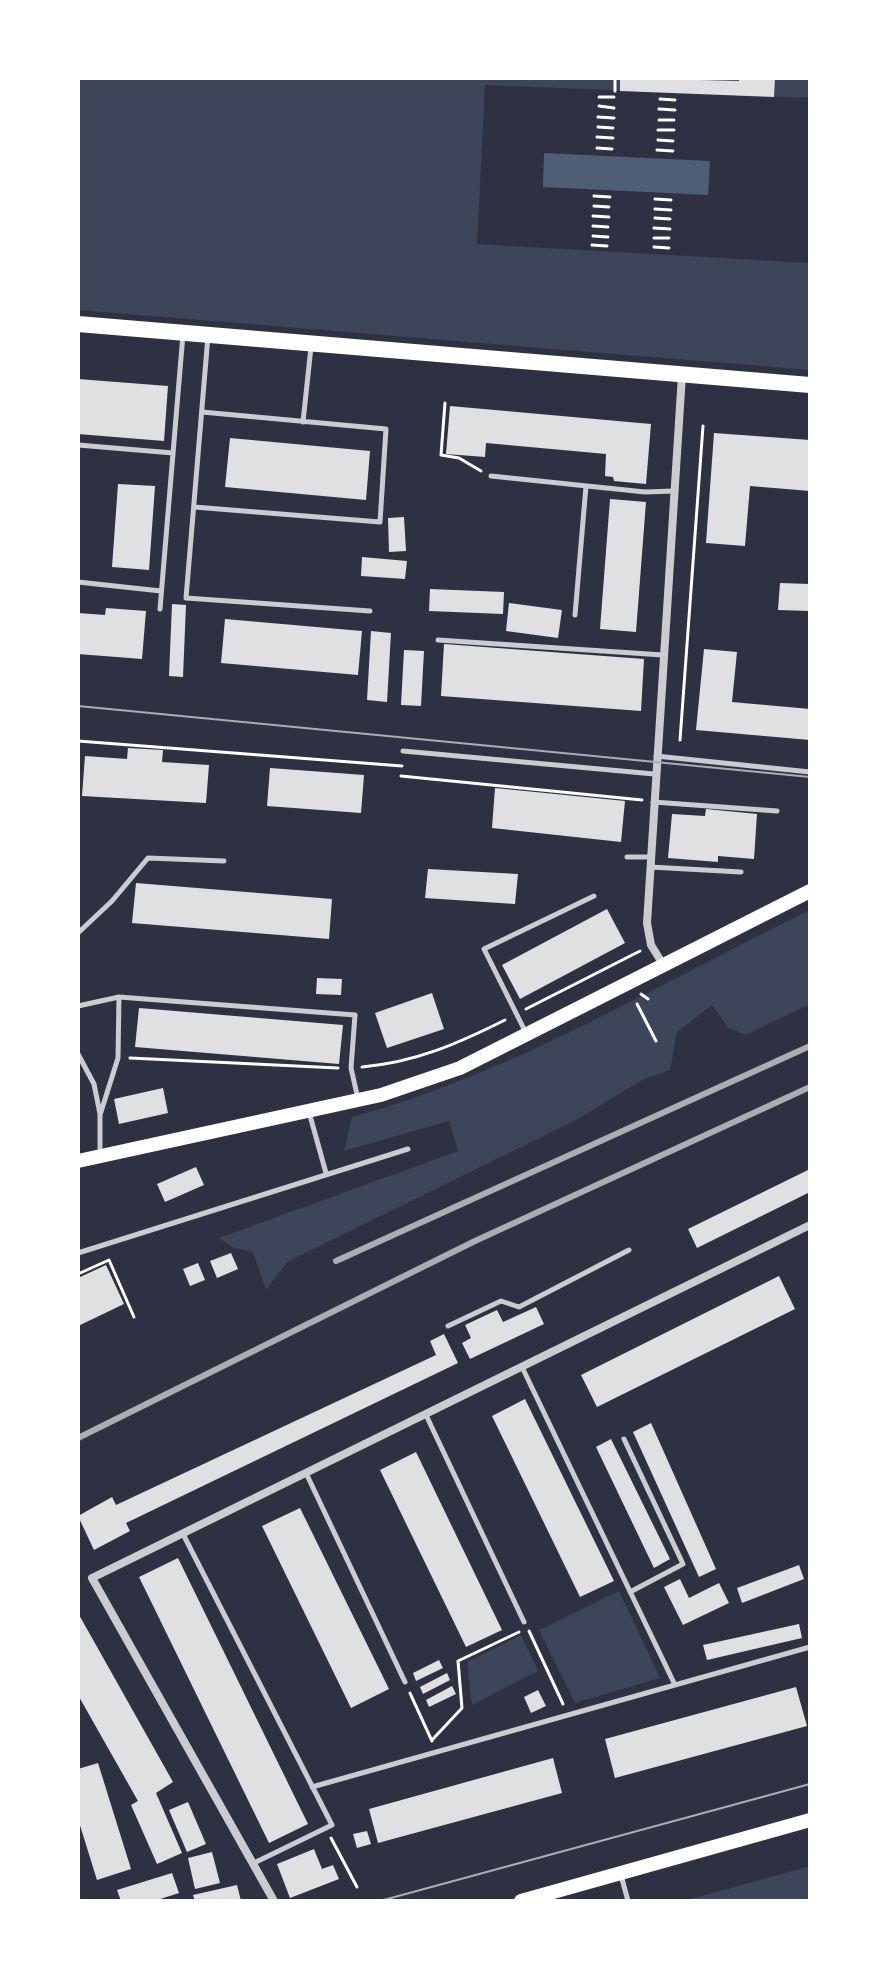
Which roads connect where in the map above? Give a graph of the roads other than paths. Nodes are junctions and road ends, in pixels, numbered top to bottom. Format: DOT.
graph roads {
  1 [pos="78,324"];
  2 [pos="183,333"];
  3 [pos="208,335"];
  4 [pos="311,344"];
  5 [pos="682,375"];
  6 [pos="810,385"];
  7 [pos="202,412"];
  8 [pos="303,422"];
  9 [pos="78,445"];
  10 [pos="173,453"];
  11 [pos="491,476"];
  12 [pos="586,486"];
  13 [pos="674,491"];
  14 [pos="194,507"];
  15 [pos="78,582"];
  16 [pos="161,591"];
  17 [pos="160,609"];
  18 [pos="370,611"];
  19 [pos="575,615"];
  20 [pos="438,640"];
  21 [pos="663,655"];
  22 [pos="403,751"];
  23 [pos="655,756"];
  24 [pos="810,772"];
  25 [pos="654,774"];
  26 [pos="647,801"];
  27 [pos="777,811"];
  28 [pos="627,857"];
  29 [pos="224,861"];
  30 [pos="649,862"];
  31 [pos="741,872"];
  32 [pos="810,891"];
  33 [pos="594,896"];
  34 [pos="78,933"];
  35 [pos="664,966"];
  36 [pos="119,997"];
  37 [pos="79,1003"];
  38 [pos="526,1034"];
  39 [pos="78,1054"];
  40 [pos="359,1100"];
  41 [pos="309,1112"];
  42 [pos="100,1115"];
  43 [pos="408,1149"];
  44 [pos="100,1156"];
  45 [pos="78,1161"];
  46 [pos="326,1173"];
  47 [pos="810,1225"];
  48 [pos="629,1250"];
  49 [pos="78,1253"];
  50 [pos="448,1326"];
  51 [pos="522,1367"];
  52 [pos="426,1414"];
  53 [pos="624,1439"];
  54 [pos="306,1473"];
  55 [pos="182,1533"];
  56 [pos="630,1592"];
  57 [pos="526,1625"];
  58 [pos="810,1647"];
  59 [pos="405,1682"];
  60 [pos="675,1685"];
  61 [pos="312,1787"];
  62 [pos="810,1820"];
  63 [pos="254,1863"];
  64 [pos="620,1874"];
  65 [pos="274,1901"];
  66 [pos="521,1901"];
  67 [pos="628,1901"];
  1 -- 2 [label="main road"];
  2 -- 3 [label="main road"];
  2 -- 10 [label="lane"];
  3 -- 4 [label="main road"];
  3 -- 7 [label="lane"];
  4 -- 5 [label="main road"];
  4 -- 8 [label="lane"];
  5 -- 6 [label="main road"];
  5 -- 13 [label="street"];
  7 -- 8 [label="lane"];
  7 -- 14 [label="lane"];
  8 -- 14 [label="lane"];
  9 -- 10 [label="lane"];
  10 -- 16 [label="lane"];
  11 -- 12 [label="lane"];
  12 -- 13 [label="lane"];
  12 -- 19 [label="lane"];
  13 -- 21 [label="street"];
  14 -- 18 [label="lane"];
  15 -- 16 [label="lane"];
  16 -- 17 [label="lane"];
  20 -- 21 [label="lane"];
  21 -- 23 [label="street"];
  22 -- 25 [label="lane"];
  23 -- 24 [label="lane"];
  23 -- 25 [label="street"];
  25 -- 26 [label="street"];
  26 -- 27 [label="lane"];
  26 -- 30 [label="street"];
  28 -- 30 [label="lane"];
  29 -- 34 [label="lane"];
  30 -- 31 [label="lane"];
  30 -- 35 [label="street"];
  32 -- 35 [label="main road"];
  33 -- 38 [label="lane"];
  35 -- 38 [label="main road"];
  36 -- 37 [label="lane"];
  36 -- 40 [label="lane"];
  36 -- 42 [label="lane"];
  38 -- 40 [label="main road"];
  39 -- 42 [label="lane"];
  40 -- 41 [label="main road"];
  41 -- 44 [label="main road"];
  41 -- 46 [label="lane"];
  42 -- 44 [label="lane"];
  43 -- 46 [label="lane"];
  44 -- 45 [label="main road"];
  46 -- 49 [label="lane"];
  47 -- 51 [label="street"];
  48 -- 50 [label="lane"];
  51 -- 52 [label="street"];
  51 -- 56 [label="lane"];
  52 -- 54 [label="street"];
  52 -- 57 [label="lane"];
  53 -- 56 [label="lane"];
  54 -- 55 [label="street"];
  54 -- 59 [label="lane"];
  55 -- 61 [label="lane"];
  55 -- 63 [label="street"];
  56 -- 60 [label="lane"];
  58 -- 60 [label="lane"];
  60 -- 61 [label="lane"];
  61 -- 63 [label="lane"];
  62 -- 64 [label="main road"];
  63 -- 65 [label="street"];
  64 -- 66 [label="main road"];
  64 -- 67 [label="lane"];
}
